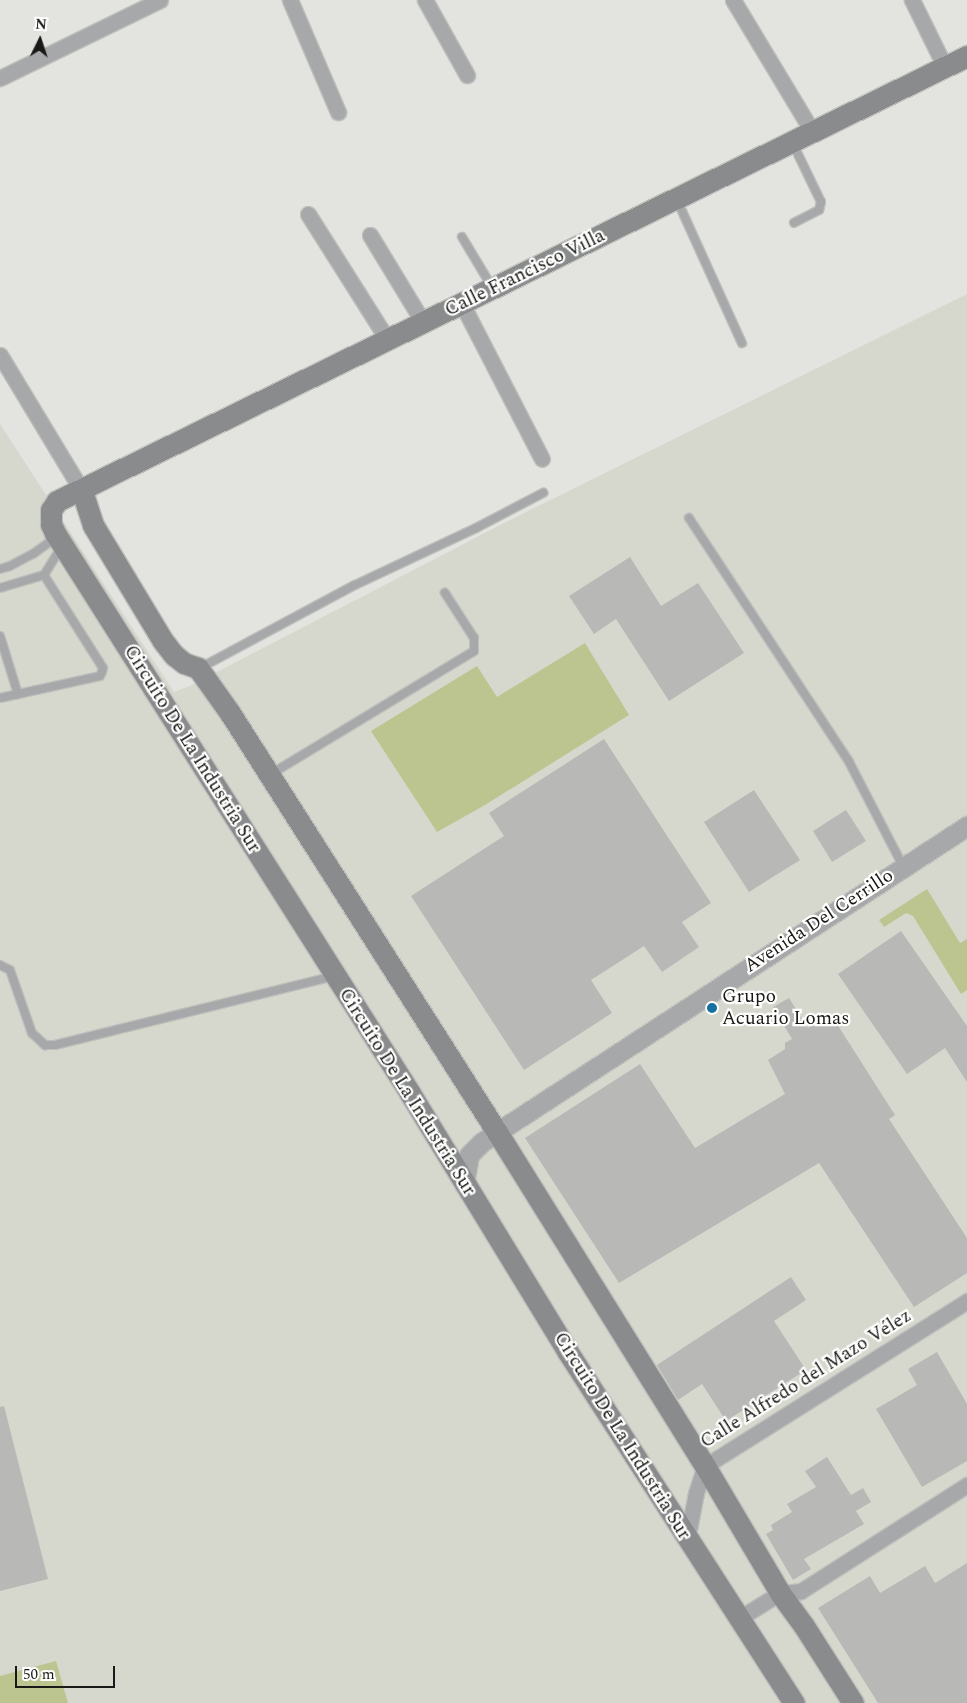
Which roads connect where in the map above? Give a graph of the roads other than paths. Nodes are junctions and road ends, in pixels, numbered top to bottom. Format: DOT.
graph roads {
  1 [pos="160,0"];
  2 [pos="290,0"];
  3 [pos="426,0"];
  4 [pos="733,0"];
  5 [pos="912,0"];
  6 [pos="967,56"];
  7 [pos="944,67"];
  8 [pos="467,75"];
  9 [pos="0,78"];
  10 [pos="338,112"];
  11 [pos="812,131"];
  12 [pos="792,142"];
  13 [pos="677,200"];
  14 [pos="308,214"];
  15 [pos="794,223"];
  16 [pos="370,235"];
  17 [pos="462,237"];
  18 [pos="493,288"];
  19 [pos="462,304"];
  20 [pos="423,322"];
  21 [pos="387,339"];
  22 [pos="742,343"];
  23 [pos="0,356"];
  24 [pos="542,459"];
  25 [pos="82,490"];
  26 [pos="543,493"];
  27 [pos="689,518"];
  28 [pos="60,540"];
  29 [pos="0,569"];
  30 [pos="44,575"];
  31 [pos="0,588"];
  32 [pos="444,594"];
  33 [pos="0,636"];
  34 [pos="198,668"];
  35 [pos="18,694"];
  36 [pos="0,698"];
  37 [pos="269,775"];
  38 [pos="967,826"];
  39 [pos="903,866"];
  40 [pos="0,965"];
  41 [pos="335,975"];
  42 [pos="497,1132"];
  43 [pos="464,1184"];
  44 [pos="967,1301"];
  45 [pos="705,1466"];
  46 [pos="967,1485"];
  47 [pos="687,1540"];
  48 [pos="780,1593"];
  49 [pos="741,1617"];
  50 [pos="794,1703"];
  51 [pos="853,1703"];
  1 -- 9 [label="street"];
  2 -- 10 [label="street"];
  3 -- 8 [label="street"];
  4 -- 11 [label="street"];
  5 -- 7 [label="street"];
  6 -- 7 [label="main road, Calle Francisco Villa"];
  7 -- 11 [label="main road, Calle Francisco Villa"];
  11 -- 12 [label="main road, Calle Francisco Villa"];
  12 -- 13 [label="main road, Calle Francisco Villa"];
  12 -- 15 [label="lane"];
  13 -- 18 [label="main road, Calle Francisco Villa"];
  13 -- 22 [label="lane"];
  14 -- 21 [label="street"];
  16 -- 20 [label="street"];
  17 -- 18 [label="lane"];
  18 -- 19 [label="main road, Calle Francisco Villa"];
  19 -- 20 [label="main road, Calle Francisco Villa"];
  19 -- 24 [label="street"];
  20 -- 21 [label="main road, Calle Francisco Villa"];
  21 -- 25 [label="main road, Calle Francisco Villa"];
  23 -- 25 [label="street"];
  25 -- 28 [label="main road, Circuito De La Industria Sur"];
  25 -- 34 [label="main road"];
  26 -- 34 [label="lane"];
  27 -- 39 [label="lane"];
  28 -- 29 [label="lane"];
  28 -- 30 [label="lane"];
  28 -- 41 [label="main road, Circuito De La Industria Sur"];
  30 -- 31 [label="lane"];
  30 -- 35 [label="lane"];
  32 -- 37 [label="lane"];
  33 -- 35 [label="lane"];
  34 -- 37 [label="main road"];
  35 -- 36 [label="lane"];
  37 -- 42 [label="main road"];
  38 -- 39 [label="street, Avenida Del Cerrillo"];
  39 -- 42 [label="street, Avenida Del Cerrillo"];
  40 -- 41 [label="lane"];
  41 -- 43 [label="main road, Circuito De La Industria Sur"];
  42 -- 43 [label="street, Avenida Del Cerrillo"];
  42 -- 45 [label="main road"];
  43 -- 47 [label="main road, Circuito De La Industria Sur"];
  44 -- 45 [label="street, Calle Alfredo del Mazo Vélez"];
  45 -- 47 [label="street, Calle Alfredo del Mazo Vélez"];
  45 -- 48 [label="main road"];
  46 -- 48 [label="street"];
  47 -- 49 [label="main road, Circuito De La Industria Sur"];
  48 -- 49 [label="street"];
  48 -- 51 [label="main road"];
  49 -- 50 [label="main road, Circuito De La Industria Sur"];
}
